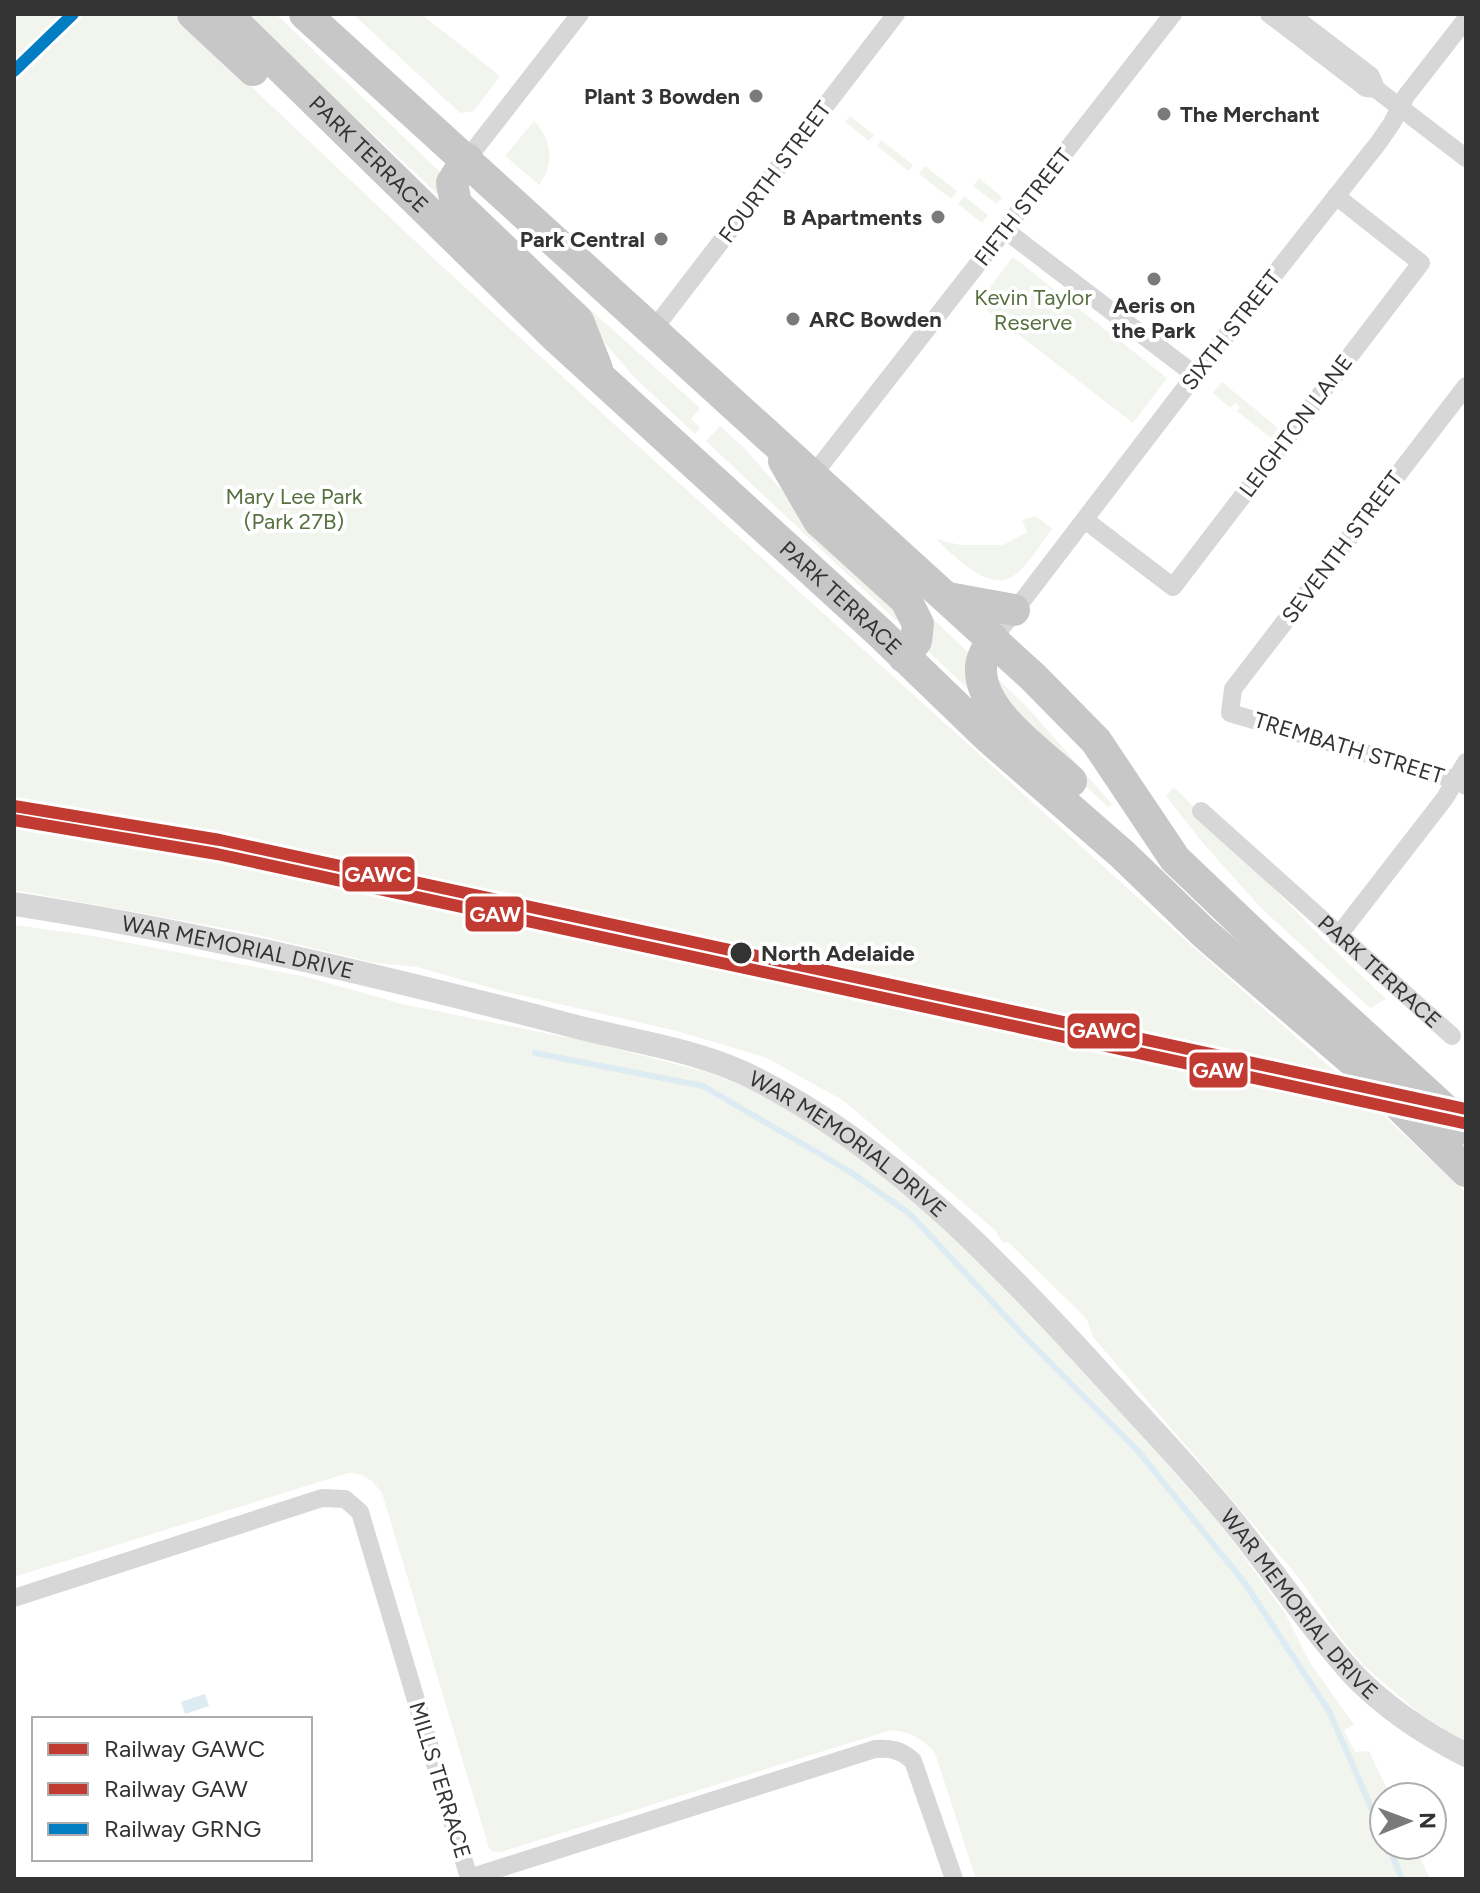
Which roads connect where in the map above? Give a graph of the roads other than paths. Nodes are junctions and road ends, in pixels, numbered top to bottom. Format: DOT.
graph roads {
  1 [pos="193,14"];
  2 [pos="226,14"];
  3 [pos="305,14"];
  4 [pos="580,14"];
  5 [pos="896,14"];
  6 [pos="1173,14"];
  7 [pos="1269,14"];
  8 [pos="1290,14"];
  9 [pos="1466,19"];
  10 [pos="1376,89"];
  11 [pos="1401,108"];
  12 [pos="1466,158"];
  13 [pos="467,159"];
  14 [pos="1336,196"];
  15 [pos="1005,230"];
  16 [pos="653,330"];
  17 [pos="558,339"];
  18 [pos="1195,375"];
  19 [pos="599,376"];
  20 [pos="1466,386"];
  21 [pos="768,434"];
  22 [pos="813,475"];
  23 [pos="1085,520"];
  24 [pos="948,598"];
  25 [pos="1014,610"];
  26 [pos="993,639"];
  27 [pos="904,657"];
  28 [pos="1230,713"];
  29 [pos="1466,762"];
  30 [pos="1461,783"];
  31 [pos="1201,811"];
  32 [pos="1169,899"];
  33 [pos="14,904"];
  34 [pos="1338,936"];
  35 [pos="1452,1036"];
  36 [pos="1466,1129"];
  37 [pos="1466,1171"];
  38 [pos="14,1598"];
  39 [pos="1466,1755"];
  40 [pos="469,1878"];
  41 [pos="954,1879"];
  1 -- 17 [label="highway"];
  2 -- 17 [label="highway, PARK TERRACE"];
  3 -- 13 [label="highway"];
  4 -- 13 [label="street"];
  5 -- 16 [label="street, FOURTH STREET"];
  6 -- 15 [label="street, FIFTH STREET"];
  7 -- 10 [label="street"];
  8 -- 10 [label="street"];
  9 -- 11 [label="street, SIXTH STREET"];
  10 -- 11 [label="street"];
  11 -- 12 [label="street"];
  11 -- 14 [label="street, SIXTH STREET"];
  13 -- 16 [label="highway"];
  13 -- 19 [label="highway"];
  14 -- 18 [label="street, SIXTH STREET"];
  14 -- 23 [label="street, LEIGHTON LANE"];
  15 -- 18 [label="street"];
  15 -- 22 [label="street, FIFTH STREET"];
  16 -- 21 [label="highway"];
  17 -- 19 [label="highway, PARK TERRACE"];
  18 -- 23 [label="street, SIXTH STREET"];
  19 -- 27 [label="highway, PARK TERRACE"];
  20 -- 28 [label="street, SEVENTH STREET"];
  21 -- 22 [label="highway"];
  21 -- 27 [label="highway"];
  22 -- 24 [label="highway"];
  23 -- 25 [label="street, SIXTH STREET"];
  24 -- 25 [label="highway"];
  24 -- 26 [label="highway"];
  25 -- 26 [label="street, SIXTH STREET"];
  26 -- 32 [label="highway"];
  26 -- 36 [label="highway"];
  27 -- 32 [label="highway, PARK TERRACE"];
  28 -- 30 [label="street, TREMBATH STREET"];
  29 -- 30 [label="street"];
  30 -- 34 [label="street"];
  31 -- 34 [label="street, PARK TERRACE"];
  32 -- 37 [label="highway, PARK TERRACE"];
  33 -- 39 [label="street, WAR MEMORIAL DRIVE"];
  34 -- 35 [label="street, PARK TERRACE"];
  38 -- 40 [label="street, MILLS TERRACE"];
  40 -- 41 [label="street, MILLS TERRACE"];
}
